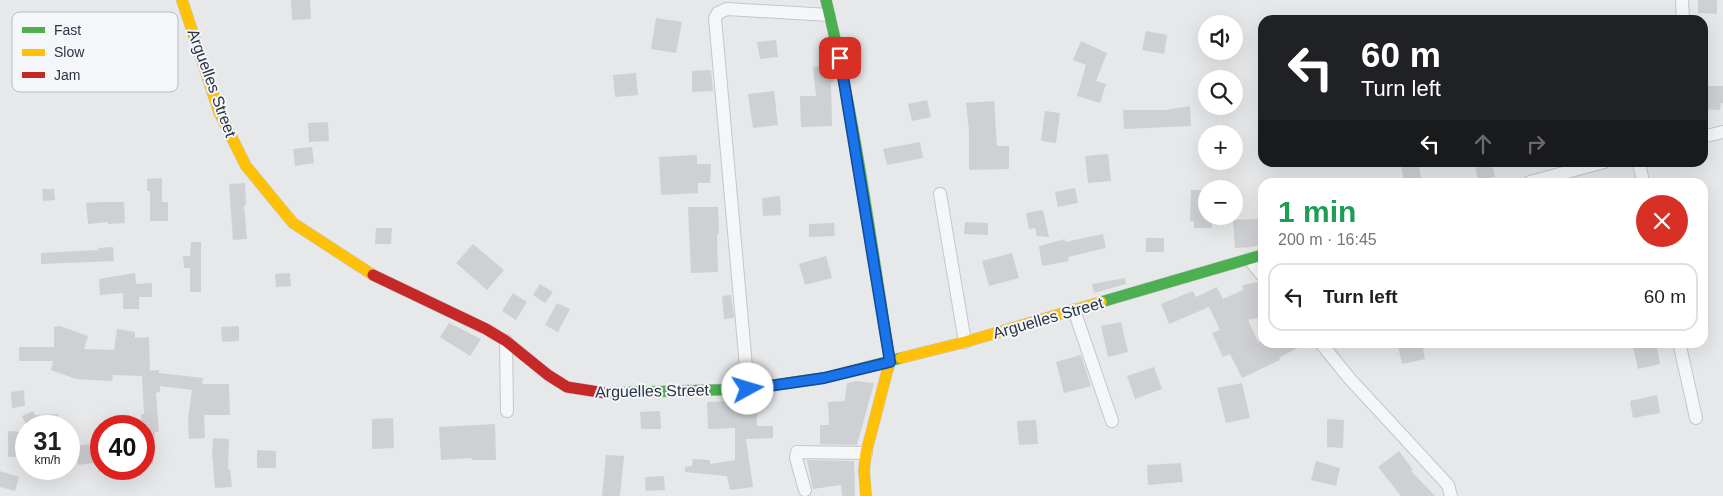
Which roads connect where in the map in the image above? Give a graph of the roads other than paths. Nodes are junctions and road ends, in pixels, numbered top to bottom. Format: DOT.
graph roads {
  1 [pos="182,0"];
  2 [pos="826,0"];
  3 [pos="1682,0"];
  4 [pos="830,15"];
  5 [pos="1683,15"];
  6 [pos="1723,132"];
  7 [pos="1708,136"];
  8 [pos="1586,167"];
  9 [pos="1545,178"];
  10 [pos="940,194"];
  11 [pos="1258,256"];
  12 [pos="1249,259"];
  13 [pos="1258,270"];
  14 [pos="1074,310"];
  15 [pos="506,341"];
  16 [pos="965,342"];
  17 [pos="1325,348"];
  18 [pos="1680,348"];
  19 [pos="890,362"];
  20 [pos="748,389"];
  21 [pos="506,411"];
  22 [pos="1696,418"];
  23 [pos="1112,421"];
  24 [pos="866,454"];
  25 [pos="805,490"];
  26 [pos="866,496"];
  27 [pos="1451,496"];
  1 -- 15 [label="street, Arguelles Street"];
  2 -- 4 [label="street"];
  3 -- 5 [label="street"];
  4 -- 19 [label="street"];
  4 -- 20 [label="street"];
  6 -- 7 [label="street"];
  8 -- 9 [label="street"];
  10 -- 16 [label="street"];
  11 -- 12 [label="street, Arguelles Street"];
  12 -- 13 [label="street"];
  12 -- 14 [label="street, Arguelles Street"];
  14 -- 16 [label="street, Arguelles Street"];
  14 -- 23 [label="street"];
  15 -- 20 [label="street, Arguelles Street"];
  15 -- 21 [label="street"];
  16 -- 19 [label="street, Arguelles Street"];
  17 -- 27 [label="street"];
  18 -- 22 [label="street"];
  19 -- 20 [label="street, Arguelles Street"];
  19 -- 24 [label="street"];
  24 -- 25 [label="street"];
  24 -- 26 [label="street"];
}
